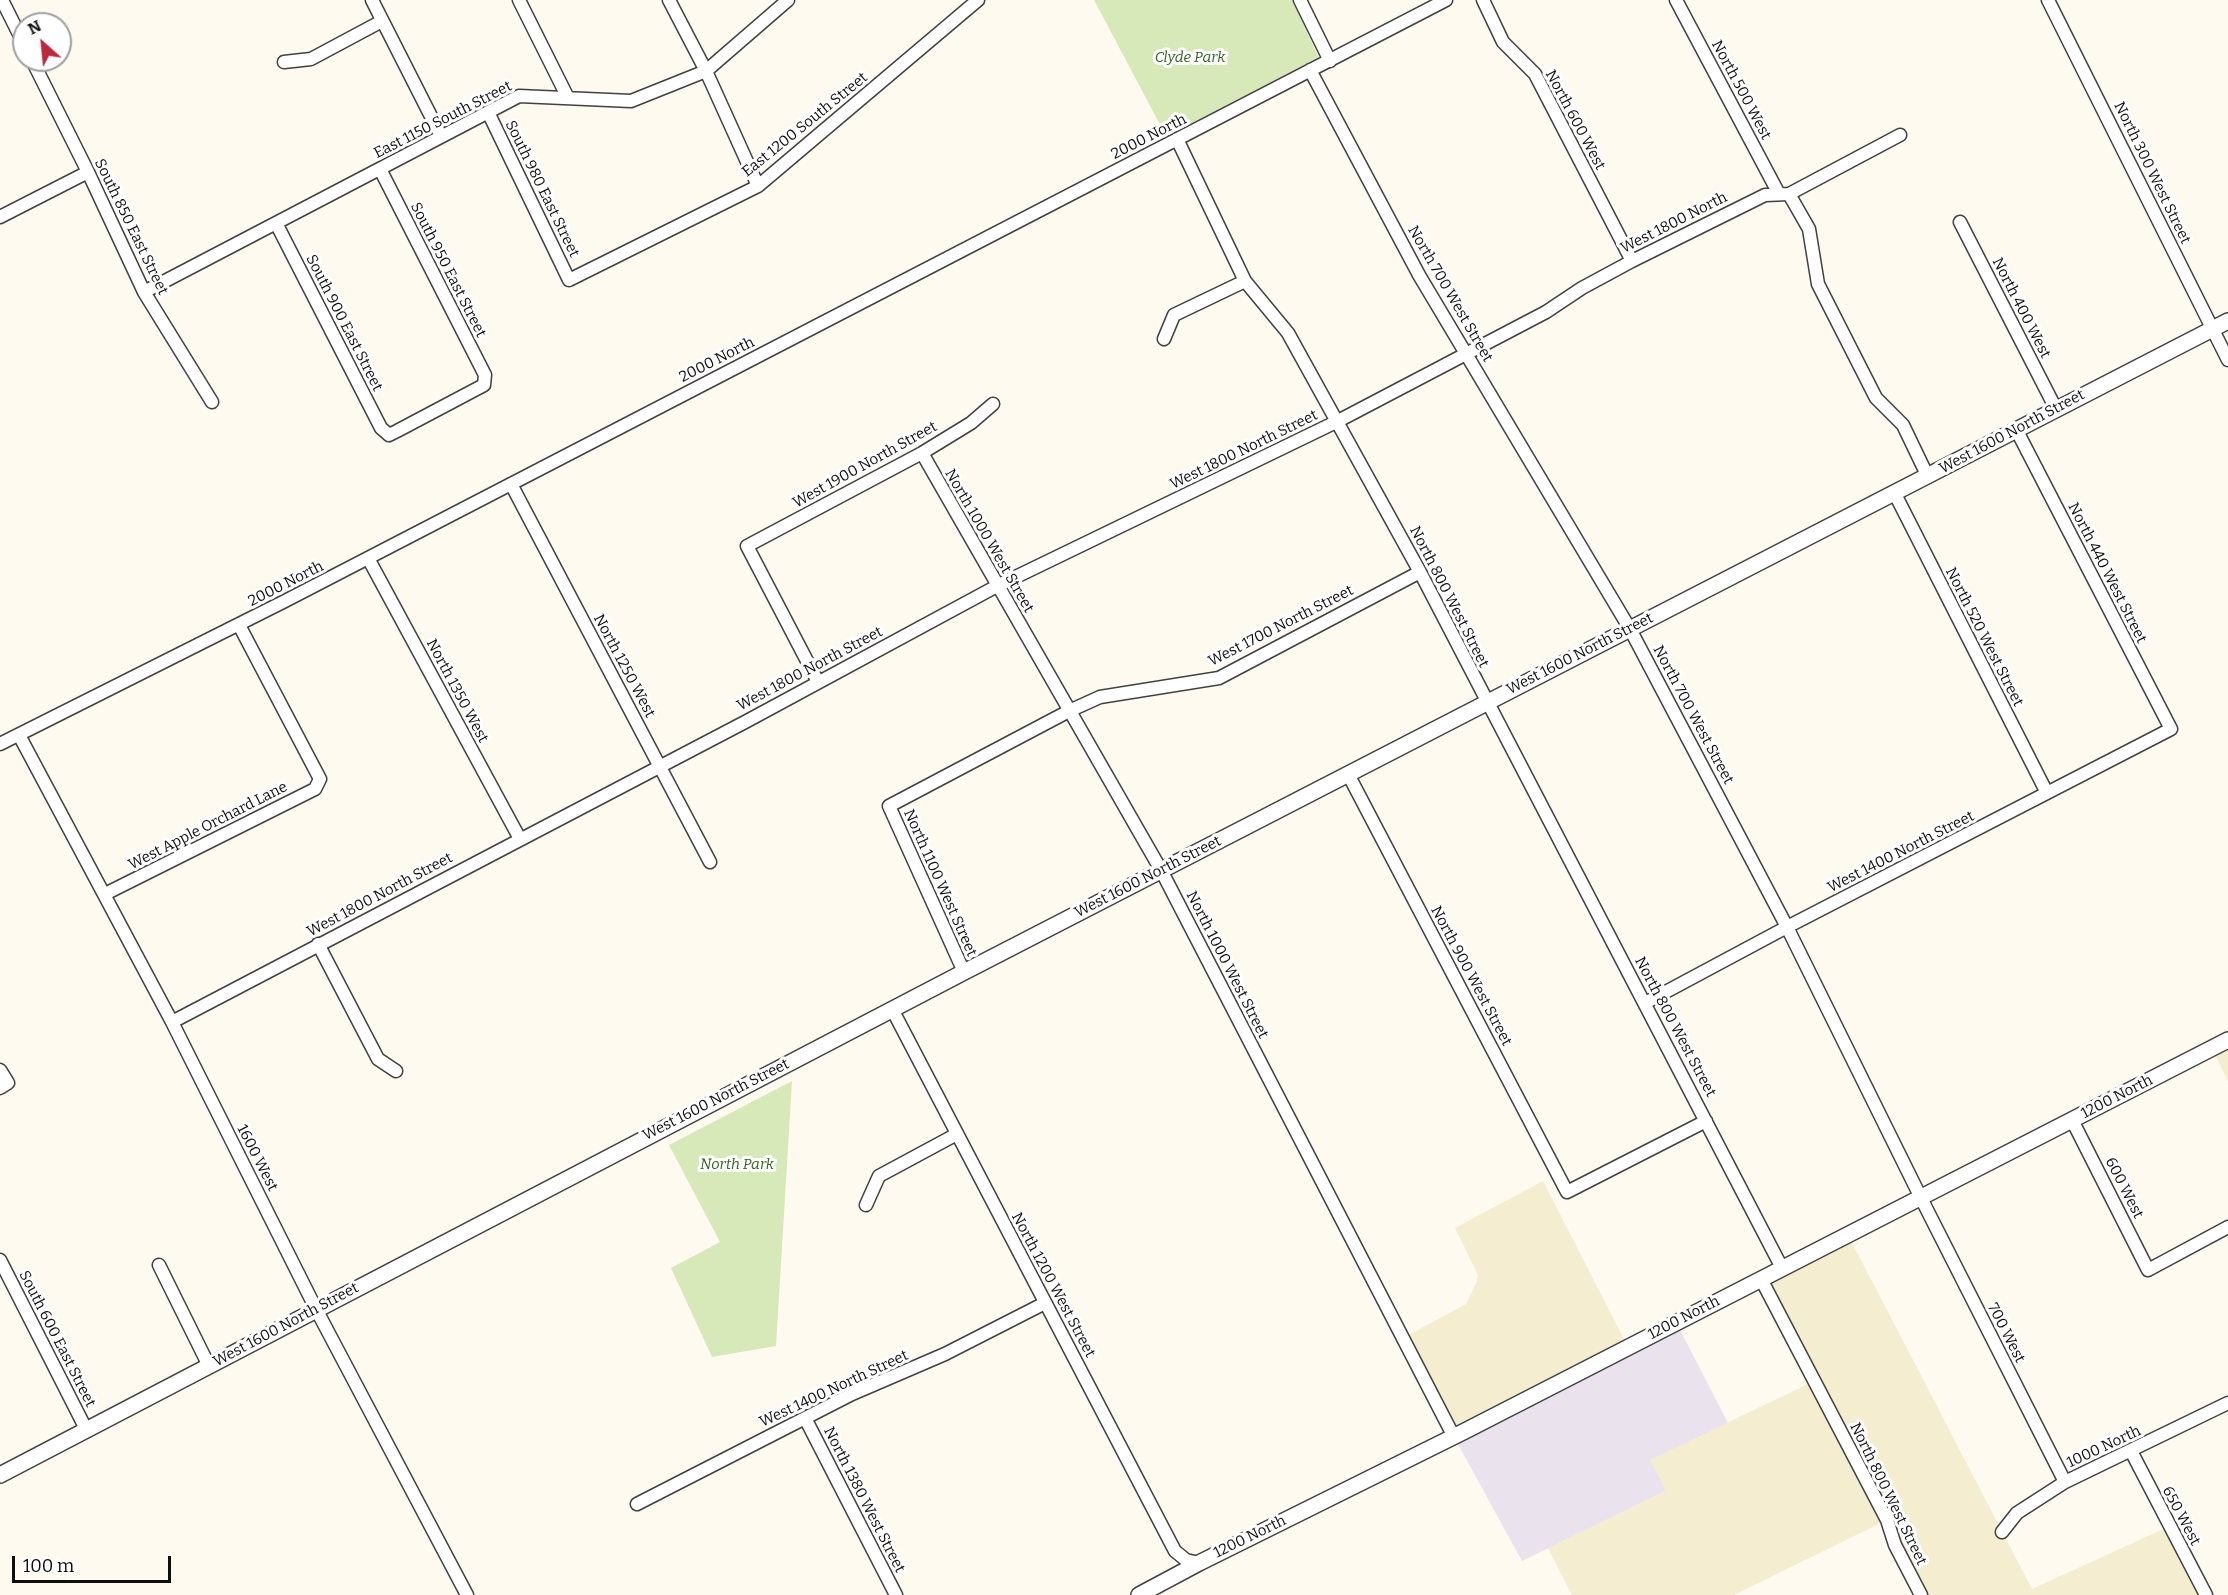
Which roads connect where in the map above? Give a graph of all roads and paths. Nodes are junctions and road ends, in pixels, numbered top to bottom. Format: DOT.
graph roads {
  1 [pos="372,0"];
  2 [pos="519,0"];
  3 [pos="669,0"];
  4 [pos="788,0"];
  5 [pos="978,0"];
  6 [pos="1300,0"];
  7 [pos="1446,0"];
  8 [pos="1483,0"];
  9 [pos="1676,0"];
  10 [pos="2048,0"];
  11 [pos="2,1"];
  12 [pos="12,21"];
  13 [pos="382,21"];
  14 [pos="1330,61"];
  15 [pos="284,62"];
  16 [pos="1310,70"];
  17 [pos="706,71"];
  18 [pos="38,72"];
  19 [pos="568,98"];
  20 [pos="488,112"];
  21 [pos="1900,135"];
  22 [pos="441,136"];
  23 [pos="1177,139"];
  24 [pos="380,169"];
  25 [pos="88,172"];
  26 [pos="758,186"];
  27 [pos="1784,194"];
  28 [pos="0,217"];
  29 [pos="1960,222"];
  30 [pos="276,223"];
  31 [pos="1632,261"];
  32 [pos="569,279"];
  33 [pos="1245,281"];
  34 [pos="144,292"];
  35 [pos="2228,321"];
  36 [pos="2212,329"];
  37 [pos="1164,339"];
  38 [pos="1467,354"];
  39 [pos="2228,360"];
  40 [pos="212,402"];
  41 [pos="993,404"];
  42 [pos="2056,409"];
  43 [pos="1338,421"];
  44 [pos="2017,431"];
  45 [pos="389,435"];
  46 [pos="922,453"];
  47 [pos="1928,477"];
  48 [pos="511,484"];
  49 [pos="1895,494"];
  50 [pos="368,558"];
  51 [pos="1419,572"];
  52 [pos="997,586"];
  53 [pos="239,625"];
  54 [pos="1630,629"];
  55 [pos="818,682"];
  56 [pos="1486,702"];
  57 [pos="1070,711"];
  58 [pos="2171,729"];
  59 [pos="19,735"];
  60 [pos="0,743"];
  61 [pos="659,766"];
  62 [pos="1348,774"];
  63 [pos="2047,793"];
  64 [pos="889,806"];
  65 [pos="520,839"];
  66 [pos="710,862"];
  67 [pos="1161,870"];
  68 [pos="105,894"];
  69 [pos="1787,927"];
  70 [pos="318,944"];
  71 [pos="964,972"];
  72 [pos="1645,1003"];
  73 [pos="892,1009"];
  74 [pos="172,1022"];
  75 [pos="2228,1040"];
  76 [pos="0,1070"];
  77 [pos="396,1071"];
  78 [pos="4,1086"];
  79 [pos="2072,1120"];
  80 [pos="1706,1121"];
  81 [pos="957,1134"];
  82 [pos="1921,1198"];
  83 [pos="866,1205"];
  84 [pos="2228,1227"];
  85 [pos="0,1260"];
  86 [pos="159,1265"];
  87 [pos="1782,1268"];
  88 [pos="1761,1279"];
  89 [pos="1045,1303"];
  90 [pos="316,1309"];
  91 [pos="209,1366"];
  92 [pos="2228,1403"];
  93 [pos="805,1418"];
  94 [pos="87,1431"];
  95 [pos="1454,1437"];
  96 [pos="2130,1451"];
  97 [pos="0,1475"];
  98 [pos="2065,1482"];
  99 [pos="637,1504"];
  100 [pos="2002,1532"];
  101 [pos="1198,1563"];
  102 [pos="466,1595"];
  103 [pos="896,1595"];
  104 [pos="1139,1595"];
  105 [pos="1921,1595"];
  106 [pos="2205,1595"];
  1 -- 13 [label="street"];
  2 -- 19 [label="street"];
  3 -- 17 [label="street"];
  4 -- 17 [label="street, East 1150 South Street"];
  5 -- 26 [label="street, East 1200 South Street"];
  6 -- 14 [label="street"];
  7 -- 14 [label="street, 2000 North"];
  8 -- 31 [label="street, North 600 West"];
  9 -- 27 [label="street, North 500 West"];
  10 -- 36 [label="street, North 300 West Street"];
  11 -- 12 [label="street"];
  13 -- 15 [label="street"];
  13 -- 22 [label="street"];
  14 -- 16 [label="street, 2000 North"];
  16 -- 23 [label="street, 2000 North"];
  16 -- 38 [label="street, North 700 West Street"];
  17 -- 19 [label="street, East 1150 South Street"];
  17 -- 26 [label="street"];
  18 -- 25 [label="street, South 850 East Street"];
  19 -- 20 [label="street, East 1150 South Street"];
  20 -- 22 [label="street, East 1150 South Street"];
  20 -- 32 [label="street, South 980 East Street"];
  21 -- 27 [label="street, West 1800 North"];
  22 -- 24 [label="street, East 1150 South Street"];
  23 -- 33 [label="street, North 800 West Street"];
  23 -- 48 [label="street, 2000 North"];
  24 -- 30 [label="street, East 1150 South Street"];
  24 -- 45 [label="street, South 950 East Street"];
  25 -- 28 [label="street"];
  25 -- 34 [label="street, South 850 East Street"];
  26 -- 32 [label="street, East 1200 South Street"];
  27 -- 31 [label="street, West 1800 North"];
  27 -- 47 [label="street, North 500 West"];
  29 -- 42 [label="street, North 400 West"];
  30 -- 34 [label="street, East 1150 South Street"];
  30 -- 45 [label="street, South 900 East Street"];
  31 -- 38 [label="street, West 1800 North"];
  33 -- 37 [label="street"];
  33 -- 43 [label="street, North 800 West Street"];
  34 -- 40 [label="street, South 850 East Street"];
  35 -- 36 [label="street, West 1600 North Street"];
  36 -- 39 [label="street, North 300 West Street"];
  36 -- 42 [label="street, West 1600 North Street"];
  38 -- 43 [label="street, West 1800 North Street"];
  38 -- 54 [label="street, North 700 West Street"];
  41 -- 46 [label="street, West 1900 North Street"];
  42 -- 44 [label="street, West 1600 North Street"];
  43 -- 51 [label="street, North 800 West Street"];
  43 -- 52 [label="street, West 1800 North Street"];
  44 -- 47 [label="street, West 1600 North Street"];
  44 -- 58 [label="street, North 440 West Street"];
  46 -- 52 [label="street, North 1000 West Street"];
  46 -- 55 [label="street, West 1900 North Street"];
  47 -- 49 [label="street, West 1600 North Street"];
  48 -- 50 [label="street, 2000 North"];
  48 -- 61 [label="street, North 1250 West"];
  49 -- 54 [label="street, West 1600 North Street"];
  49 -- 63 [label="street, North 520 West Street"];
  50 -- 53 [label="street, 2000 North"];
  50 -- 65 [label="street, North 1350 West"];
  51 -- 56 [label="street, North 800 West Street"];
  51 -- 57 [label="street, West 1700 North Street"];
  52 -- 55 [label="street, West 1800 North Street"];
  52 -- 57 [label="street, North 1000 West Street"];
  53 -- 59 [label="street, 2000 North"];
  53 -- 68 [label="street, West Apple Orchard Lane"];
  54 -- 56 [label="street, West 1600 North Street"];
  54 -- 69 [label="street, North 700 West Street"];
  55 -- 61 [label="street, West 1800 North Street"];
  56 -- 62 [label="street, West 1600 North Street"];
  56 -- 72 [label="street, North 800 West Street"];
  57 -- 64 [label="street, West 1700 North Street"];
  57 -- 67 [label="street, North 1000 West Street"];
  58 -- 63 [label="street, West 1400 North Street"];
  59 -- 60 [label="street, 2000 North"];
  59 -- 68 [label="street, 1600 West"];
  61 -- 65 [label="street, West 1800 North Street"];
  61 -- 66 [label="street, North 1250 West"];
  62 -- 67 [label="street, West 1600 North Street"];
  62 -- 80 [label="street, North 900 West Street"];
  63 -- 69 [label="street, West 1400 North Street"];
  64 -- 71 [label="street, North 1100 West Street"];
  65 -- 70 [label="street, West 1800 North Street"];
  67 -- 71 [label="street, West 1600 North Street"];
  67 -- 95 [label="street, North 1000 West Street"];
  68 -- 74 [label="street, 1600 West"];
  69 -- 72 [label="street, West 1400 North Street"];
  69 -- 82 [label="street, North 700 West Street"];
  70 -- 74 [label="street, West 1800 North Street"];
  70 -- 77 [label="street"];
  71 -- 73 [label="street, West 1600 North Street"];
  72 -- 80 [label="street, North 800 West Street"];
  73 -- 81 [label="street, North 1200 West Street"];
  73 -- 90 [label="street, West 1600 North Street"];
  74 -- 90 [label="street, 1600 West"];
  75 -- 79 [label="street, 1200 North"];
  76 -- 78 [label="street"];
  79 -- 82 [label="street, 1200 North"];
  79 -- 84 [label="street, 600 West"];
  80 -- 87 [label="street, North 800 West Street"];
  81 -- 83 [label="street"];
  81 -- 89 [label="street, North 1200 West Street"];
  82 -- 87 [label="street, 1200 North"];
  82 -- 98 [label="street, 700 West"];
  85 -- 94 [label="street, South 600 East Street"];
  86 -- 91 [label="street"];
  87 -- 88 [label="street, 1200 North"];
  88 -- 95 [label="street, 1200 North"];
  88 -- 105 [label="street, North 800 West Street"];
  89 -- 93 [label="street, West 1400 North Street"];
  89 -- 101 [label="street, North 1200 West Street"];
  90 -- 91 [label="street, West 1600 North Street"];
  90 -- 102 [label="street, 1600 West"];
  91 -- 94 [label="street, West 1600 North Street"];
  92 -- 96 [label="street, 1000 North"];
  93 -- 99 [label="street, West 1400 North Street"];
  93 -- 103 [label="street, North 1380 West Street"];
  94 -- 97 [label="street, West 1600 North Street"];
  95 -- 101 [label="street, 1200 North"];
  96 -- 98 [label="street, 1000 North"];
  96 -- 106 [label="street, 650 West"];
  98 -- 100 [label="street, 1000 North"];
  101 -- 104 [label="street, 1200 North"];
}
